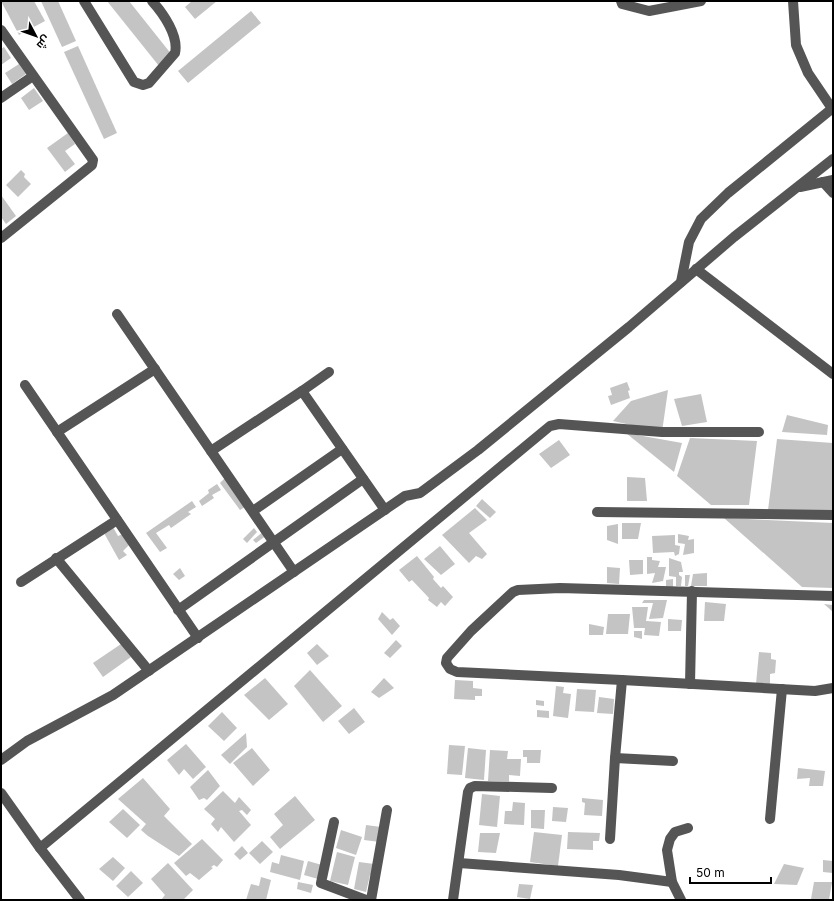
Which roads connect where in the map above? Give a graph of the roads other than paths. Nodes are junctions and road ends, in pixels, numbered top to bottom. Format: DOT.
graph roads {
  1 [pos="84,1"];
  2 [pos="152,1"];
  3 [pos="621,1"];
  4 [pos="701,1"];
  5 [pos="794,1"];
  6 [pos="1,30"];
  7 [pos="33,76"];
  8 [pos="1,98"];
  9 [pos="833,109"];
  10 [pos="833,159"];
  11 [pos="828,181"];
  12 [pos="796,188"];
  13 [pos="833,193"];
  14 [pos="1,238"];
  15 [pos="696,269"];
  16 [pos="681,282"];
  17 [pos="117,314"];
  18 [pos="155,369"];
  19 [pos="329,372"];
  20 [pos="833,374"];
  21 [pos="25,385"];
  22 [pos="302,391"];
  23 [pos="57,432"];
  24 [pos="759,432"];
  25 [pos="342,449"];
  26 [pos="211,451"];
  27 [pos="363,478"];
  28 [pos="385,510"];
  29 [pos="253,511"];
  30 [pos="597,512"];
  31 [pos="833,515"];
  32 [pos="117,520"];
  33 [pos="274,542"];
  34 [pos="56,558"];
  35 [pos="294,572"];
  36 [pos="21,582"];
  37 [pos="692,591"];
  38 [pos="833,596"];
  39 [pos="178,610"];
  40 [pos="198,638"];
  41 [pos="149,671"];
  42 [pos="622,680"];
  43 [pos="690,684"];
  44 [pos="833,688"];
  45 [pos="782,689"];
  46 [pos="615,758"];
  47 [pos="1,760"];
  48 [pos="673,761"];
  49 [pos="552,788"];
  50 [pos="1,793"];
  51 [pos="387,810"];
  52 [pos="770,819"];
  53 [pos="334,822"];
  54 [pos="688,828"];
  55 [pos="610,839"];
  56 [pos="40,848"];
  57 [pos="459,863"];
  58 [pos="672,882"];
  59 [pos="80,900"];
  60 [pos="366,900"];
  61 [pos="371,900"];
  62 [pos="453,900"];
  63 [pos="681,900"];
  1 -- 2 [label="street"];
  3 -- 4 [label="street"];
  5 -- 9 [label="street"];
  6 -- 7 [label="street"];
  7 -- 8 [label="street"];
  7 -- 14 [label="street"];
  9 -- 16 [label="street"];
  10 -- 12 [label="street"];
  11 -- 12 [label="street"];
  11 -- 13 [label="street"];
  12 -- 15 [label="street"];
  15 -- 16 [label="street"];
  15 -- 20 [label="street"];
  16 -- 28 [label="street"];
  17 -- 18 [label="street"];
  18 -- 23 [label="street"];
  18 -- 26 [label="street"];
  19 -- 22 [label="street"];
  21 -- 23 [label="street"];
  22 -- 25 [label="street"];
  22 -- 26 [label="street"];
  23 -- 32 [label="street"];
  24 -- 56 [label="street"];
  25 -- 27 [label="street"];
  25 -- 29 [label="street"];
  26 -- 29 [label="street"];
  27 -- 28 [label="street"];
  27 -- 33 [label="street"];
  28 -- 35 [label="street"];
  29 -- 33 [label="street"];
  30 -- 31 [label="street"];
  32 -- 34 [label="street"];
  32 -- 39 [label="street"];
  33 -- 35 [label="street"];
  33 -- 39 [label="street"];
  34 -- 36 [label="street"];
  34 -- 41 [label="street"];
  35 -- 40 [label="street"];
  37 -- 38 [label="street"];
  37 -- 42 [label="street"];
  37 -- 43 [label="street"];
  39 -- 40 [label="street"];
  40 -- 41 [label="street"];
  41 -- 47 [label="street"];
  42 -- 43 [label="street"];
  42 -- 46 [label="street"];
  43 -- 45 [label="street"];
  44 -- 45 [label="street"];
  45 -- 52 [label="street"];
  46 -- 48 [label="street"];
  46 -- 55 [label="street"];
  49 -- 57 [label="street"];
  50 -- 56 [label="street"];
  51 -- 61 [label="street"];
  53 -- 60 [label="street"];
  54 -- 58 [label="street"];
  56 -- 59 [label="street"];
  57 -- 58 [label="street"];
  57 -- 62 [label="street"];
  58 -- 63 [label="street"];
}
